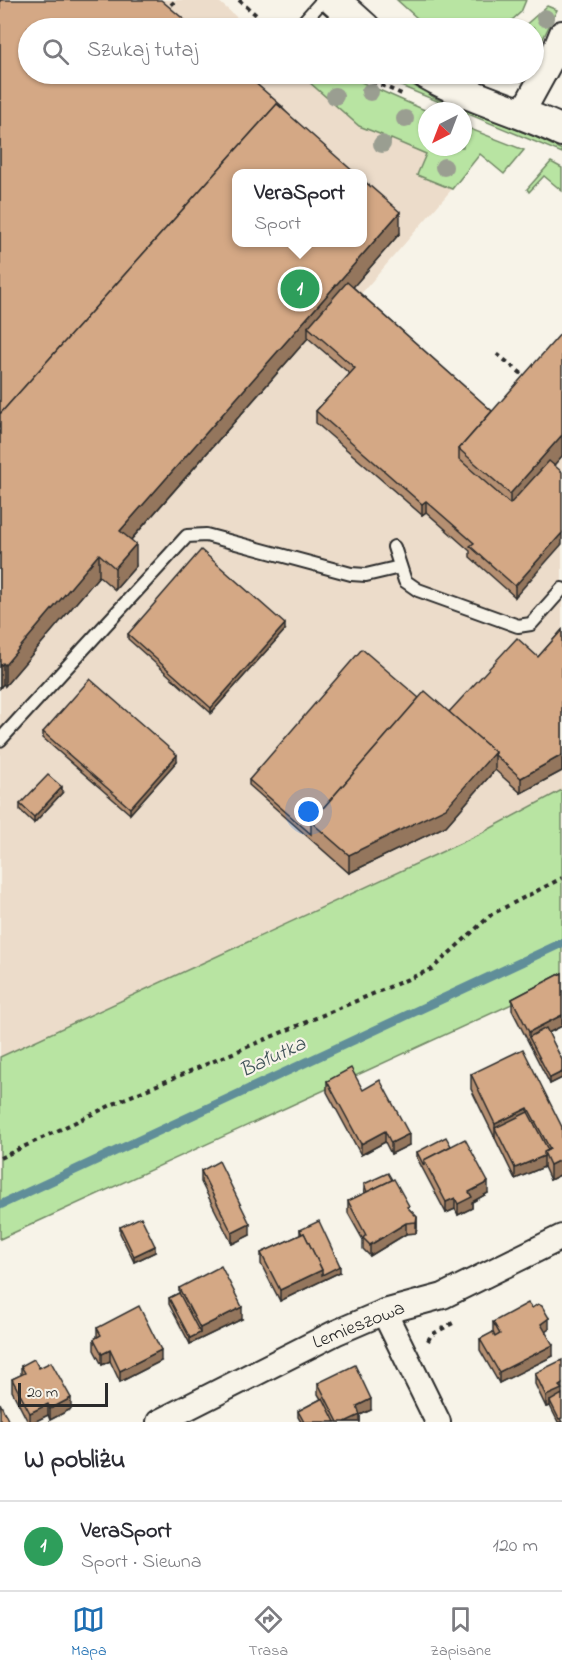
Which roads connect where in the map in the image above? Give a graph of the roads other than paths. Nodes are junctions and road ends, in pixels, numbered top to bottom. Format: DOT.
graph roads {
  1 [pos="323,0"];
  2 [pos="334,0"];
  3 [pos="307,18"];
  4 [pos="354,18"];
  5 [pos="562,33"];
  6 [pos="544,69"];
  7 [pos="449,84"];
  8 [pos="536,84"];
  9 [pos="522,112"];
  10 [pos="562,131"];
  11 [pos="394,547"];
  12 [pos="400,567"];
  13 [pos="562,590"];
  14 [pos="0,740"];
  15 [pos="562,1237"];
  16 [pos="384,1312"];
  17 [pos="159,1422"];
  18 [pos="438,1422"];
  1 -- 3 [label="lane"];
  2 -- 4 [label="street"];
  5 -- 6 [label="street"];
  7 -- 9 [label="street"];
  8 -- 9 [label="street"];
  9 -- 10 [label="street"];
  11 -- 12 [label="lane"];
  12 -- 13 [label="lane"];
  12 -- 14 [label="lane"];
  15 -- 16 [label="street, Lemieszowa"];
  16 -- 17 [label="street, Lemieszowa"];
  16 -- 18 [label="street"];
}
